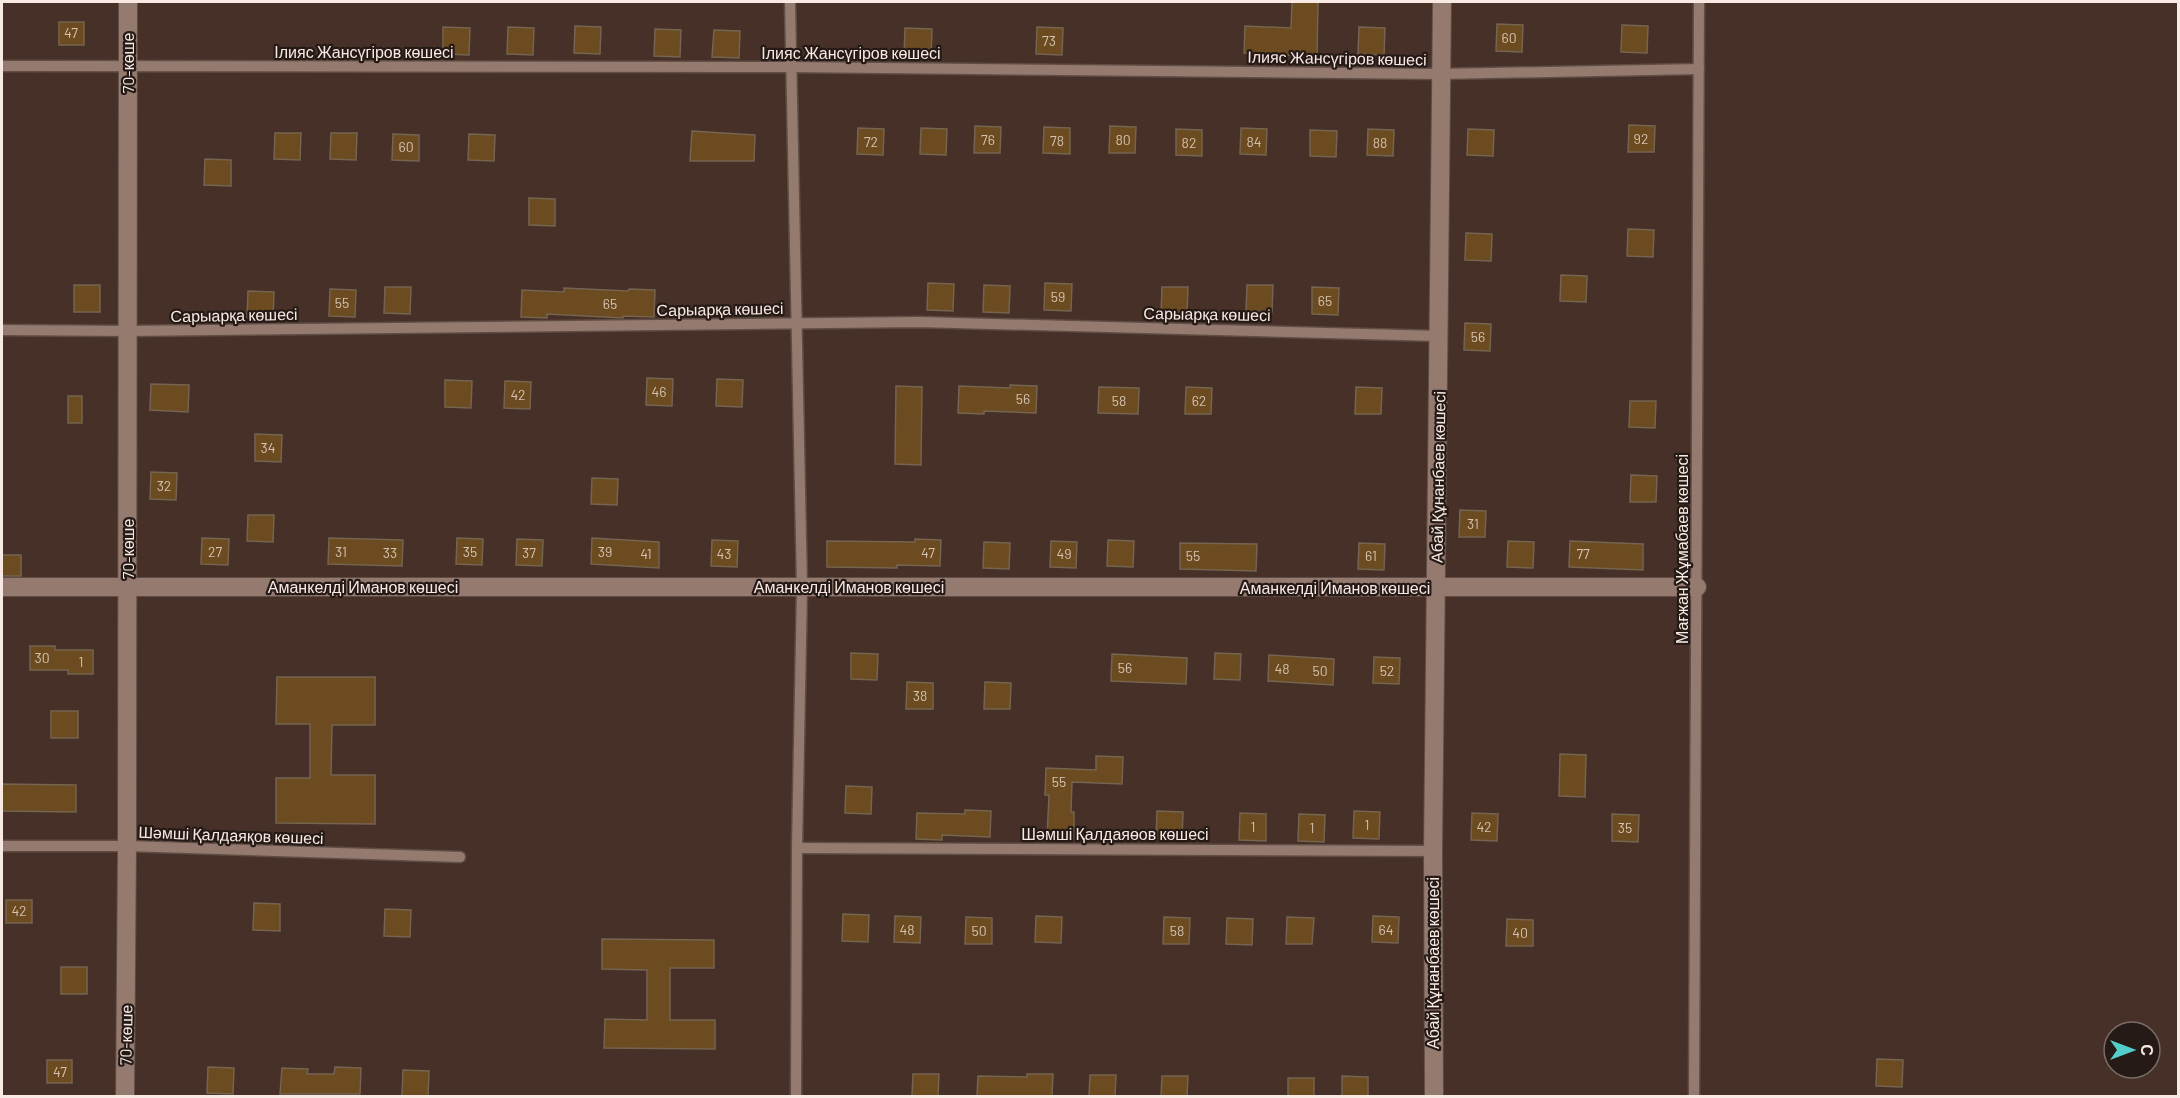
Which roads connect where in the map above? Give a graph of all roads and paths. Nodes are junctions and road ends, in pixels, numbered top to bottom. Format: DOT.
graph roads {
  1 [pos="128,2"];
  2 [pos="790,2"];
  3 [pos="1442,2"];
  4 [pos="1699,2"];
  5 [pos="2,66"];
  6 [pos="129,66"];
  7 [pos="790,68"];
  8 [pos="1699,69"];
  9 [pos="1440,74"];
  10 [pos="797,323"];
  11 [pos="2,330"];
  12 [pos="128,331"];
  13 [pos="1439,336"];
  14 [pos="2,587"];
  15 [pos="128,587"];
  16 [pos="802,587"];
  17 [pos="1697,587"];
  18 [pos="1436,588"];
  19 [pos="2,846"];
  20 [pos="127,846"];
  21 [pos="797,848"];
  22 [pos="1432,851"];
  23 [pos="460,857"];
  24 [pos="125,1096"];
  25 [pos="796,1096"];
  26 [pos="1434,1096"];
  27 [pos="1694,1096"];
  1 -- 6 [label="street, 70-көше"];
  2 -- 7 [label="lane"];
  3 -- 9 [label="street, Абай Құнанбаев көшесі"];
  4 -- 8 [label="lane, Мағжан Жұмабаев көшесі"];
  5 -- 6 [label="lane, Ілияс Жансүгіров көшесі"];
  6 -- 7 [label="lane, Ілияс Жансүгіров көшесі"];
  6 -- 12 [label="street, 70-көше"];
  7 -- 9 [label="lane, Ілияс Жансүгіров көшесі"];
  7 -- 10 [label="lane"];
  8 -- 9 [label="lane, Ілияс Жансүгіров көшесі"];
  8 -- 17 [label="lane, Мағжан Жұмабаев көшесі"];
  9 -- 13 [label="street, Абай Құнанбаев көшесі"];
  10 -- 12 [label="lane, Сарыарқа көшесі"];
  10 -- 13 [label="lane, Сарыарқа көшесі"];
  10 -- 16 [label="lane"];
  11 -- 12 [label="lane, Сарыарқа көшесі"];
  12 -- 15 [label="street, 70-көше"];
  13 -- 18 [label="street, Абай Құнанбаев көшесі"];
  14 -- 15 [label="street, Аманкелді Иманов көшесі"];
  15 -- 16 [label="street, Аманкелді Иманов көшесі"];
  15 -- 20 [label="street, 70-көше"];
  16 -- 18 [label="street, Аманкелді Иманов көшесі"];
  16 -- 21 [label="lane"];
  17 -- 18 [label="street, Аманкелді Иманов көшесі"];
  17 -- 27 [label="lane, Мағжан Жұмабаев көшесі"];
  18 -- 22 [label="street, Абай Құнанбаев көшесі"];
  19 -- 20 [label="lane, Шәмші Қалдаяқов көшесі"];
  20 -- 23 [label="lane, Шәмші Қалдаяқов көшесі"];
  20 -- 24 [label="street, 70-көше"];
  21 -- 22 [label="lane, Шәмші Қалдаяөов көшесі"];
  21 -- 25 [label="lane"];
  22 -- 26 [label="street, Абай Құнанбаев көшесі"];
}
